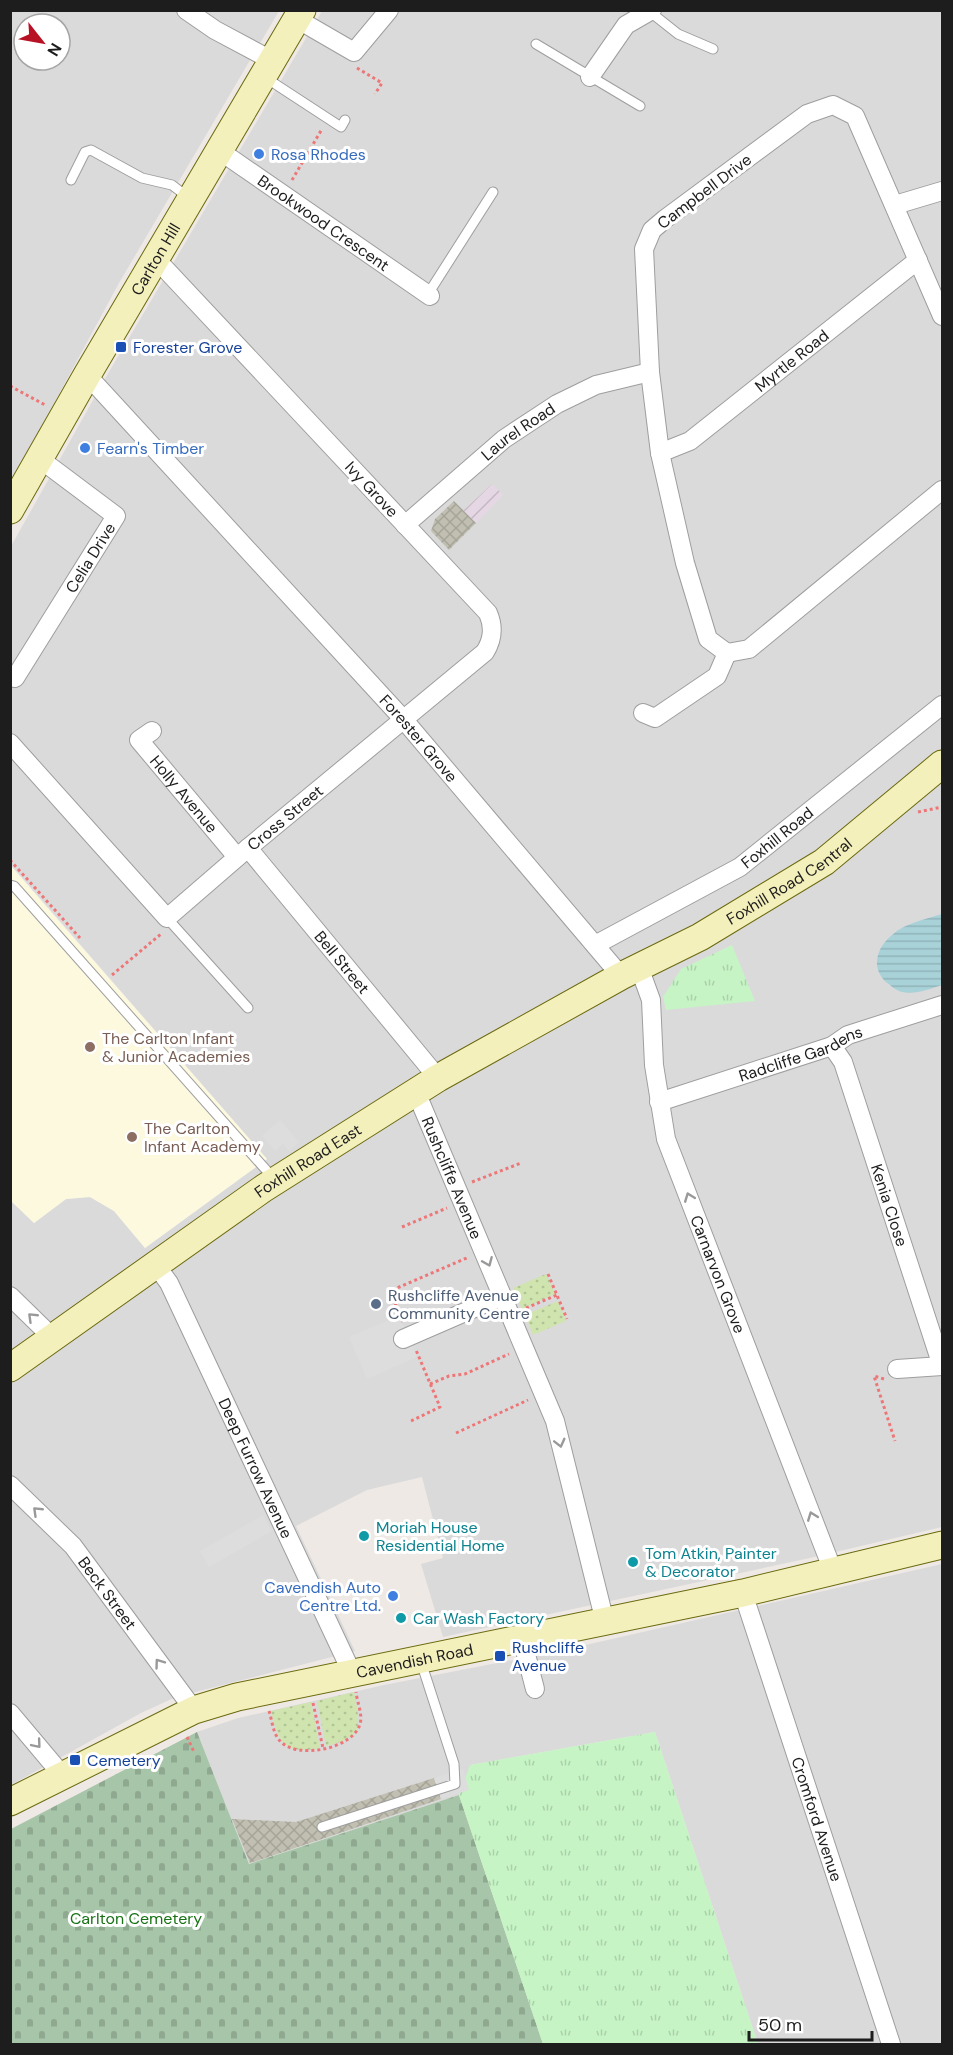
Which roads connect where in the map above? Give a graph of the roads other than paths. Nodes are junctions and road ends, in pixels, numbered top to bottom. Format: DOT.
graph roads {
  1 [pos="186,10"];
  2 [pos="389,10"];
  3 [pos="650,11"];
  4 [pos="300,15"];
  5 [pos="536,44"];
  6 [pos="713,49"];
  7 [pos="268,69"];
  8 [pos="590,77"];
  9 [pos="640,106"];
  10 [pos="345,120"];
  11 [pos="220,151"];
  12 [pos="71,180"];
  13 [pos="942,191"];
  14 [pos="493,192"];
  15 [pos="191,199"];
  16 [pos="895,205"];
  17 [pos="156,259"];
  18 [pos="918,260"];
  19 [pos="429,295"];
  20 [pos="942,315"];
  21 [pos="650,372"];
  22 [pos="87,375"];
  23 [pos="660,453"];
  24 [pos="40,459"];
  25 [pos="942,490"];
  26 [pos="10,510"];
  27 [pos="405,525"];
  28 [pos="727,652"];
  29 [pos="15,678"];
  30 [pos="942,705"];
  31 [pos="643,713"];
  32 [pos="404,720"];
  33 [pos="152,731"];
  34 [pos="10,743"];
  35 [pos="942,764"];
  36 [pos="243,853"];
  37 [pos="10,885"];
  38 [pos="167,918"];
  39 [pos="595,945"];
  40 [pos="630,972"];
  41 [pos="942,1005"];
  42 [pos="248,1008"];
  43 [pos="832,1046"];
  44 [pos="438,1078"];
  45 [pos="416,1092"];
  46 [pos="659,1102"];
  47 [pos="276,1181"];
  48 [pos="155,1264"];
  49 [pos="10,1296"];
  50 [pos="502,1296"];
  51 [pos="53,1338"];
  52 [pos="403,1340"];
  53 [pos="942,1366"];
  54 [pos="10,1368"];
  55 [pos="897,1369"];
  56 [pos="10,1485"];
  57 [pos="942,1545"];
  58 [pos="833,1571"];
  59 [pos="743,1593"];
  60 [pos="605,1622"];
  61 [pos="522,1639"];
  62 [pos="421,1659"];
  63 [pos="352,1673"];
  64 [pos="536,1688"];
  65 [pos="194,1710"];
  66 [pos="10,1713"];
  67 [pos="63,1776"];
  68 [pos="10,1802"];
  69 [pos="322,1827"];
  70 [pos="891,2044"];
  1 -- 7 [label="street"];
  2 -- 4 [label="street"];
  3 -- 6 [label="lane"];
  3 -- 8 [label="street"];
  4 -- 7 [label="street, Carlton Hill"];
  5 -- 8 [label="lane"];
  7 -- 10 [label="lane"];
  7 -- 11 [label="street, Carlton Hill"];
  8 -- 9 [label="lane"];
  11 -- 15 [label="street, Carlton Hill"];
  11 -- 19 [label="street, Brookwood Crescent"];
  12 -- 15 [label="lane"];
  13 -- 16 [label="street"];
  14 -- 19 [label="lane, Brookwood Crescent"];
  15 -- 17 [label="street, Carlton Hill"];
  16 -- 18 [label="street, Campbell Drive"];
  16 -- 21 [label="street, Campbell Drive"];
  17 -- 22 [label="street, Carlton Hill"];
  17 -- 27 [label="street, Ivy Grove"];
  18 -- 20 [label="street, Campbell Drive"];
  18 -- 23 [label="street, Myrtle Road"];
  21 -- 23 [label="street, Campbell Drive"];
  21 -- 27 [label="street, Laurel Road"];
  22 -- 24 [label="street, Carlton Hill"];
  22 -- 32 [label="street, Forester Grove"];
  23 -- 28 [label="street, Campbell Drive"];
  24 -- 26 [label="street, Carlton Hill"];
  24 -- 29 [label="street, Celia Drive"];
  25 -- 28 [label="street"];
  27 -- 32 [label="street, Ivy Grove"];
  28 -- 31 [label="street"];
  30 -- 39 [label="street, Foxhill Road"];
  32 -- 36 [label="street, Cross Street"];
  32 -- 39 [label="street, Forester Grove"];
  33 -- 36 [label="street, Holly Avenue"];
  34 -- 38 [label="street"];
  35 -- 40 [label="street, Foxhill Road Central"];
  36 -- 38 [label="street, Cross Street"];
  36 -- 44 [label="street, Bell Street"];
  37 -- 47 [label="lane"];
  38 -- 42 [label="lane"];
  39 -- 40 [label="street, Forester Grove"];
  40 -- 44 [label="street, Foxhill Road East"];
  40 -- 46 [label="street, Carnarvon Grove"];
  41 -- 43 [label="street, Radcliffe Gardens"];
  43 -- 46 [label="street, Radcliffe Gardens"];
  43 -- 53 [label="street, Kenia Close"];
  44 -- 45 [label="street, Foxhill Road East"];
  45 -- 47 [label="street, Foxhill Road East"];
  45 -- 50 [label="street, Rushcliffe Avenue, one-way"];
  58 -- 46 [label="street, Carnarvon Grove, one-way"];
  47 -- 48 [label="street, Foxhill Road East"];
  48 -- 51 [label="street, Foxhill Road East"];
  48 -- 63 [label="street, Deep Furrow Avenue"];
  51 -- 49 [label="street, one-way"];
  50 -- 52 [label="street"];
  50 -- 60 [label="street, Rushcliffe Avenue, one-way"];
  51 -- 54 [label="street, Foxhill Road East"];
  53 -- 55 [label="street, Kenia Close"];
  65 -- 56 [label="street, Beck Street, one-way"];
  57 -- 58 [label="street, Cavendish Road"];
  58 -- 59 [label="street, Cavendish Road"];
  59 -- 60 [label="street, Cavendish Road"];
  59 -- 70 [label="street, Cromford Avenue"];
  60 -- 61 [label="street, Cavendish Road"];
  61 -- 62 [label="street, Cavendish Road"];
  61 -- 64 [label="street"];
  62 -- 63 [label="street, Cavendish Road"];
  62 -- 69 [label="lane"];
  63 -- 65 [label="street, Cavendish Road"];
  65 -- 67 [label="street, Cavendish Road"];
  66 -- 67 [label="street, one-way"];
  67 -- 68 [label="street, Cavendish Road"];
}
